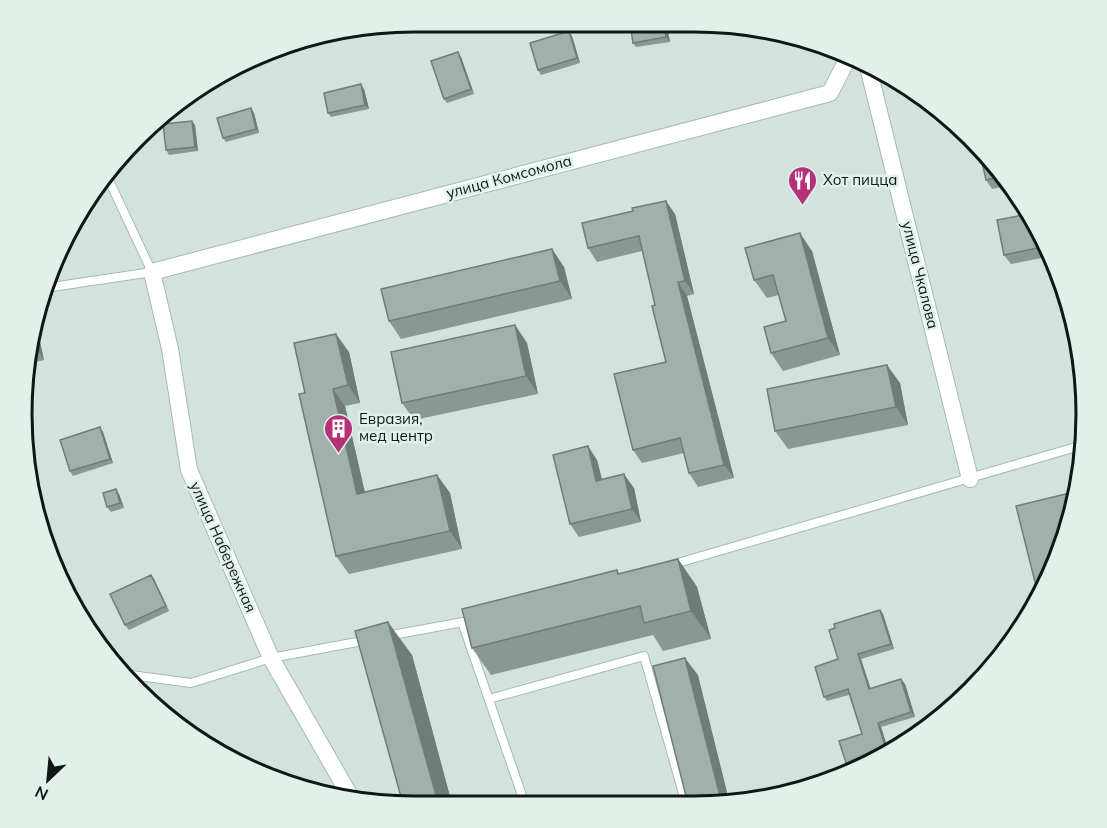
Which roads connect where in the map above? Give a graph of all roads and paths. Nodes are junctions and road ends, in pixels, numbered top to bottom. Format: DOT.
graph roads {
  1 [pos="845,64"];
  2 [pos="870,75"];
  3 [pos="110,182"];
  4 [pos="152,272"];
  5 [pos="53,288"];
  6 [pos="1074,448"];
  7 [pos="970,479"];
  8 [pos="662,568"];
  9 [pos="481,619"];
  10 [pos="462,622"];
  11 [pos="383,637"];
  12 [pos="372,639"];
  13 [pos="271,658"];
  14 [pos="136,676"];
  15 [pos="489,699"];
  16 [pos="347,790"];
  17 [pos="522,796"];
  18 [pos="684,796"];
  1 -- 4 [label="street, улица Комсомола"];
  2 -- 7 [label="street, улица Чкалова"];
  3 -- 4 [label="lane"];
  4 -- 5 [label="lane"];
  4 -- 13 [label="street, улица Набережная"];
  6 -- 7 [label="lane"];
  7 -- 8 [label="lane"];
  9 -- 10 [label="lane"];
  10 -- 11 [label="lane"];
  10 -- 15 [label="lane"];
  12 -- 13 [label="lane"];
  13 -- 14 [label="lane"];
  13 -- 16 [label="street, улица Набережная"];
  15 -- 17 [label="lane"];
  15 -- 18 [label="lane"];
}
